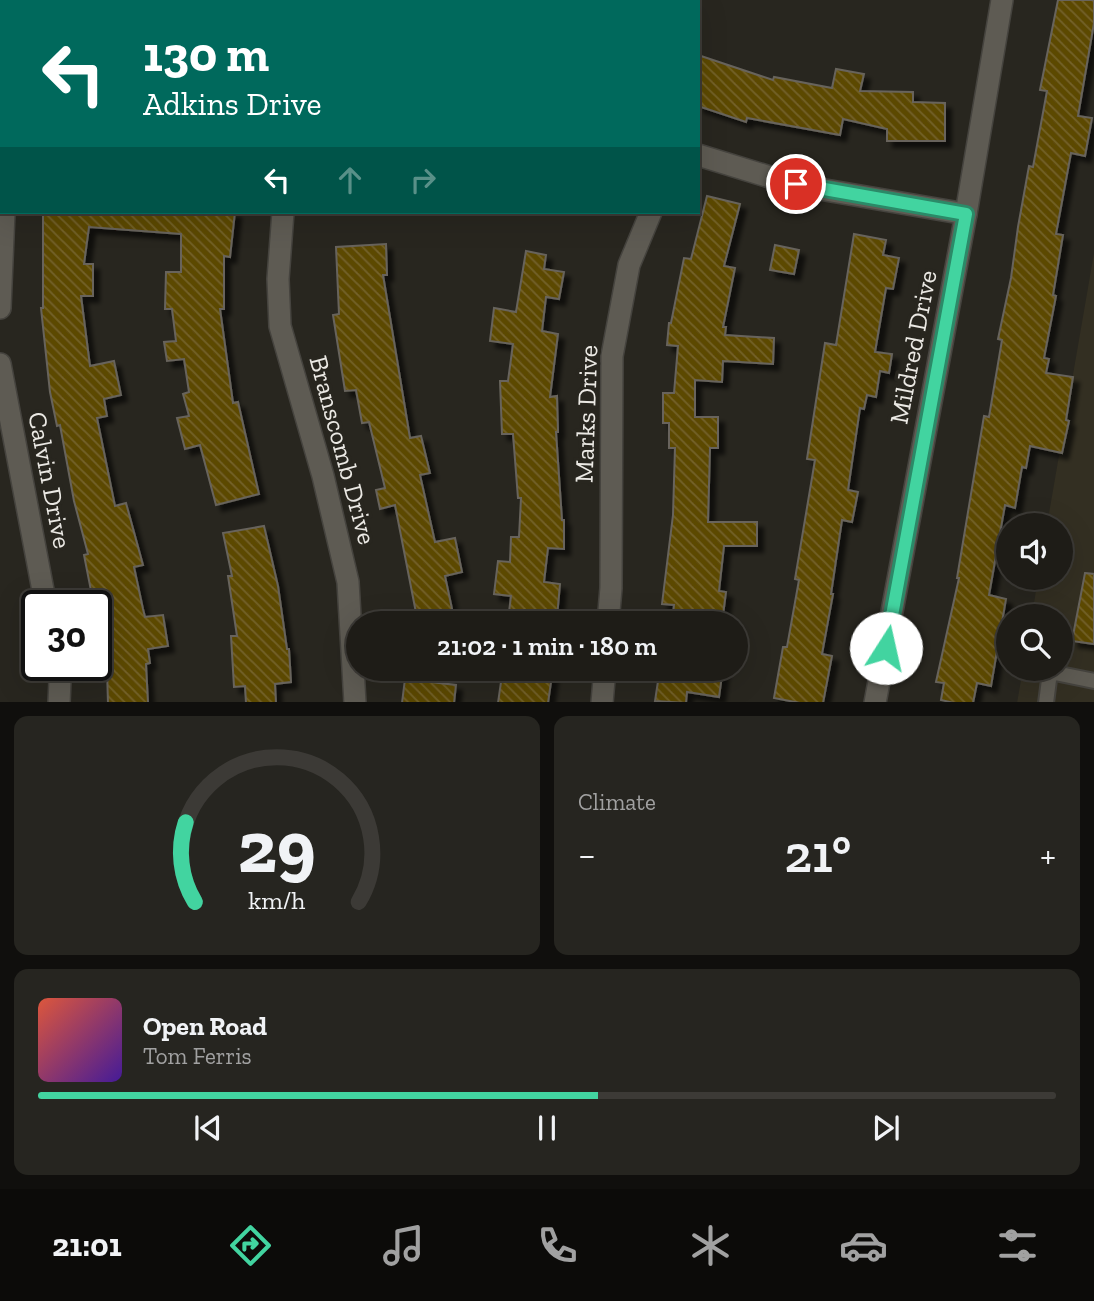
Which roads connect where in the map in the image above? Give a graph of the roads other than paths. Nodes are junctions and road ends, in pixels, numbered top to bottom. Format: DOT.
graph roads {
  1 [pos="1002,0"];
  2 [pos="700,156"];
  3 [pos="4,214"];
  4 [pos="283,214"];
  5 [pos="650,214"];
  6 [pos="966,214"];
  7 [pos="0,308"];
  8 [pos="0,364"];
  9 [pos="43,590"];
  10 [pos="609,611"];
  11 [pos="60,681"];
  12 [pos="604,681"];
  13 [pos="1094,681"];
  14 [pos="59,702"];
  15 [pos="355,702"];
  16 [pos="602,702"];
  17 [pos="875,702"];
  18 [pos="1045,702"];
  1 -- 6 [label="street, Mildred Drive"];
  2 -- 6 [label="street"];
  3 -- 7 [label="street"];
  4 -- 15 [label="street, Branscomb Drive"];
  5 -- 10 [label="street, Marks Drive"];
  6 -- 17 [label="street, Mildred Drive"];
  8 -- 9 [label="street, Calvin Drive"];
  11 -- 14 [label="street"];
  12 -- 16 [label="street"];
  13 -- 18 [label="lane"];
}
